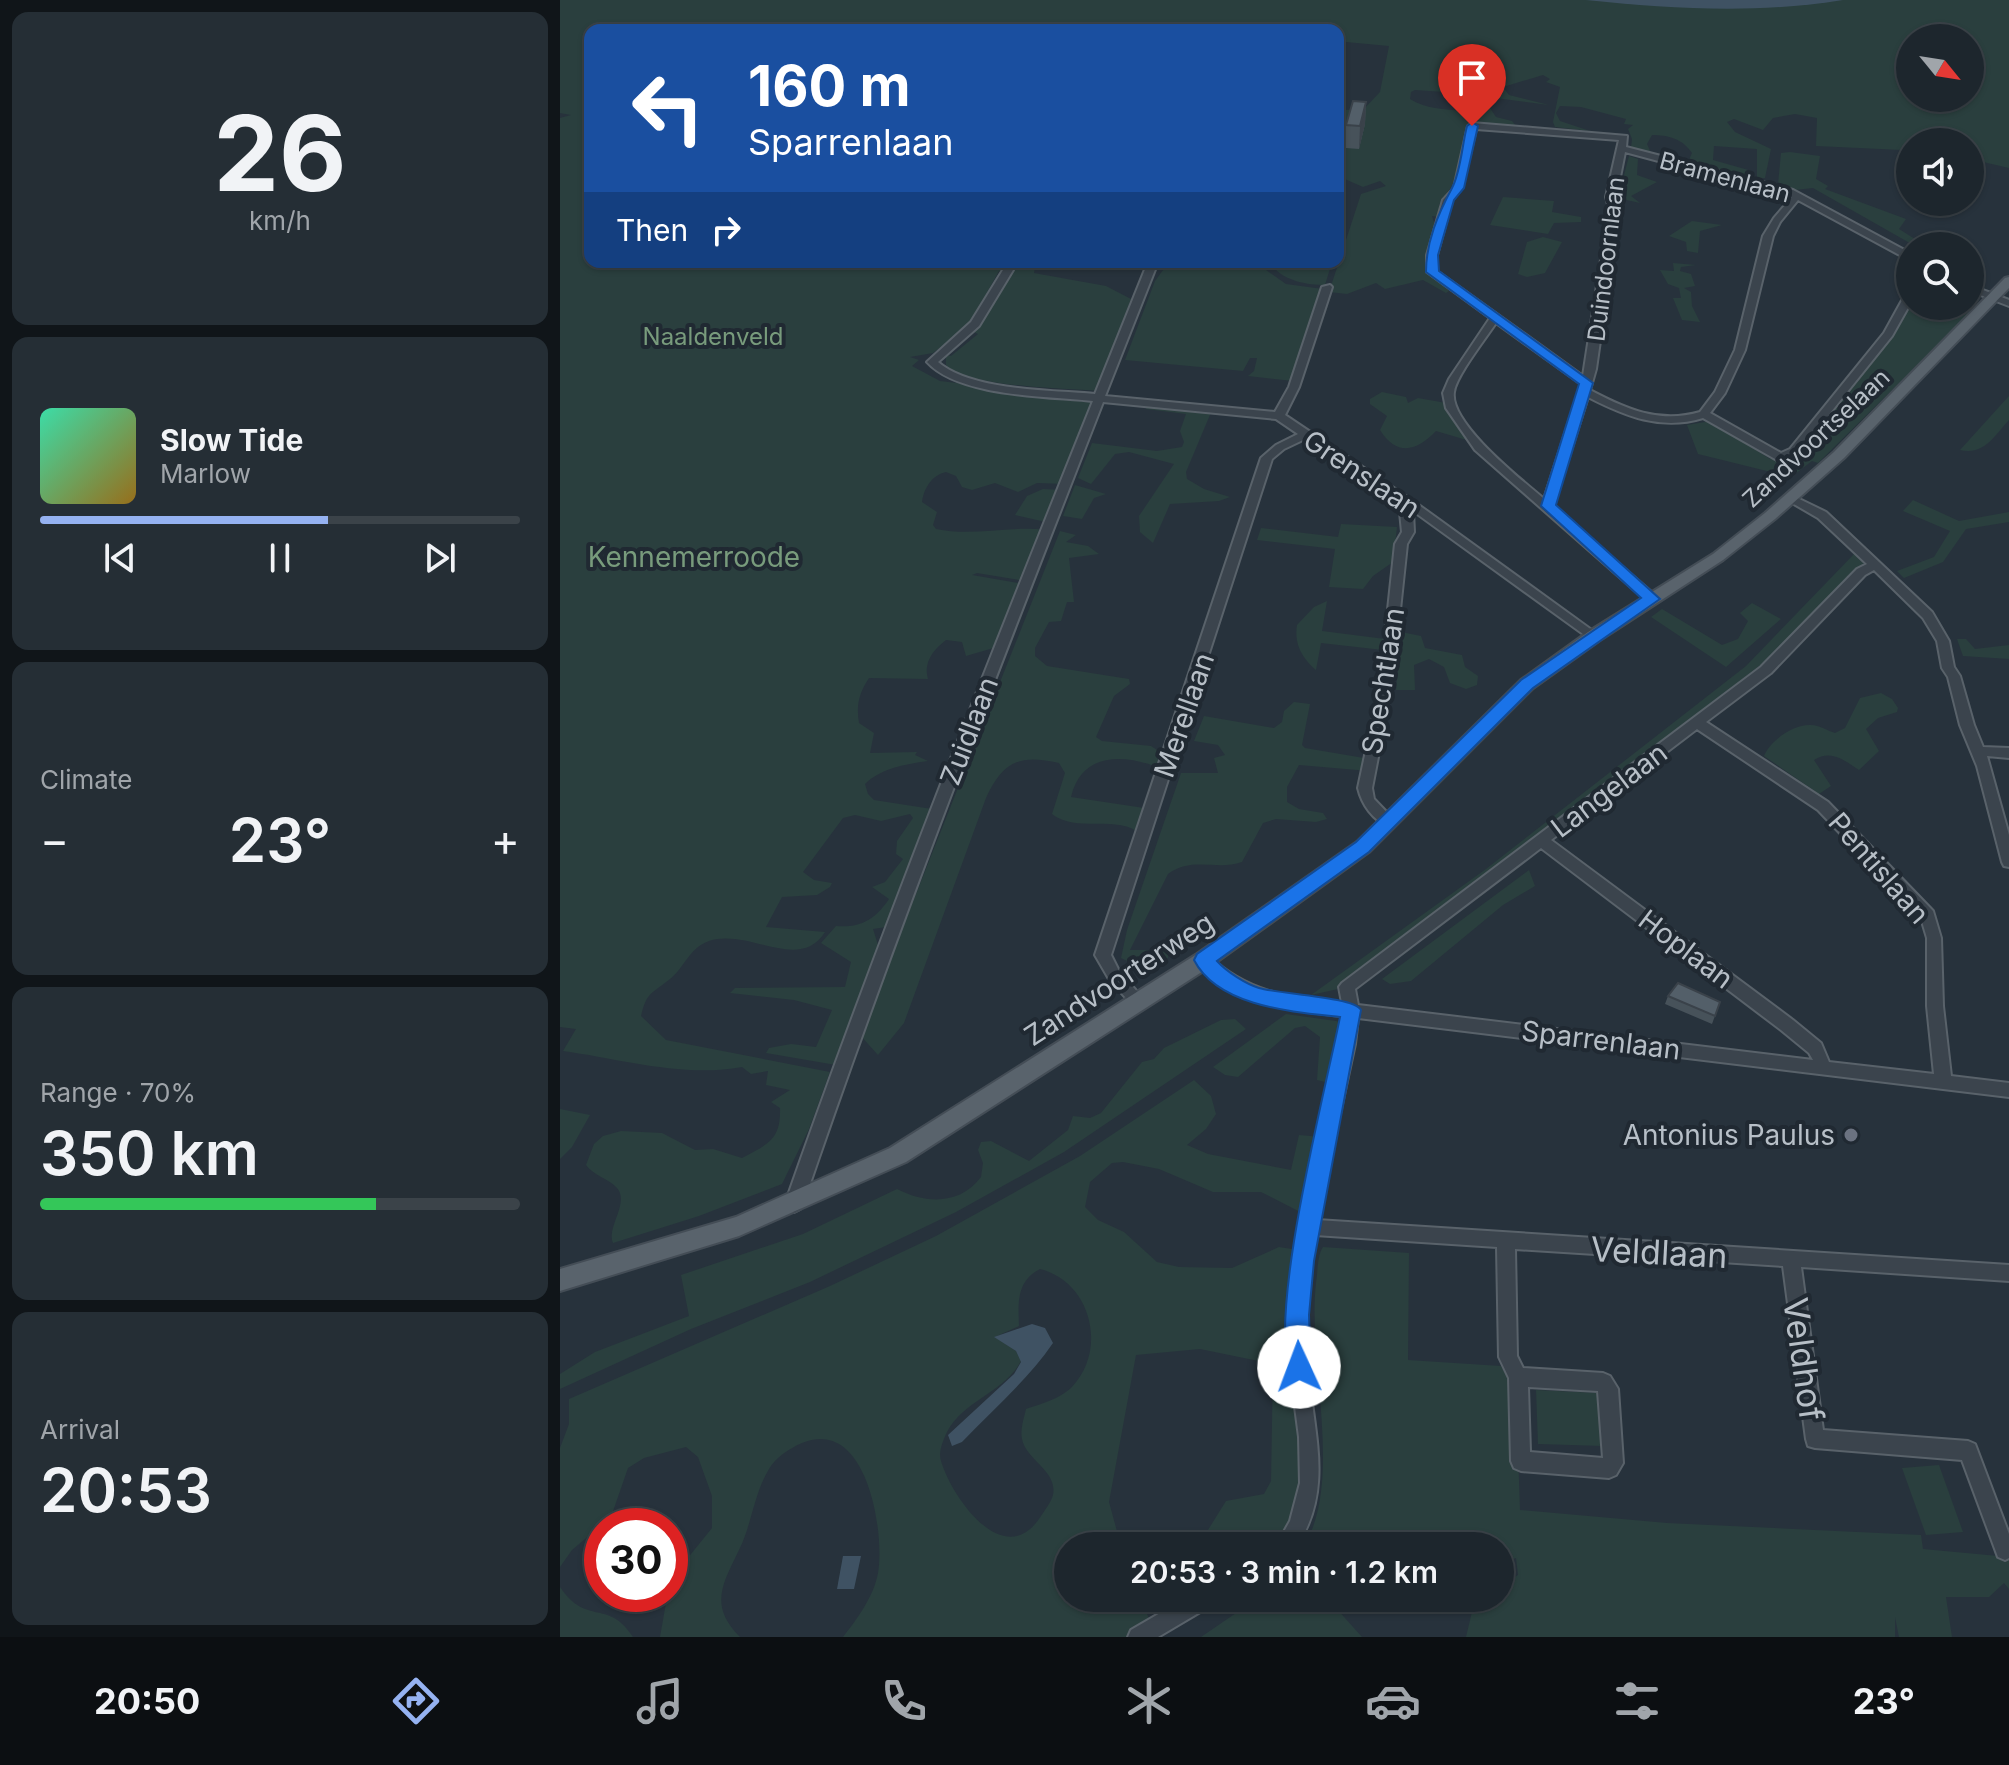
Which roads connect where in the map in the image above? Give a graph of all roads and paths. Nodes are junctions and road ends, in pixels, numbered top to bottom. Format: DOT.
graph roads {
  1 [pos="1623,140"];
  2 [pos="1797,196"];
  3 [pos="1896,249"];
  4 [pos="1151,268"];
  5 [pos="1008,270"];
  6 [pos="2009,281"];
  7 [pos="1327,287"];
  8 [pos="1984,294"];
  9 [pos="1993,298"];
  10 [pos="2009,303"];
  11 [pos="1494,319"];
  12 [pos="1896,320"];
  13 [pos="1585,387"];
  14 [pos="1099,396"];
  15 [pos="1704,414"];
  16 [pos="1279,416"];
  17 [pos="1304,435"];
  18 [pos="1791,498"];
  19 [pos="1412,505"];
  20 [pos="1548,506"];
  21 [pos="1441,528"];
  22 [pos="1408,532"];
  23 [pos="1876,564"];
  24 [pos="1644,603"];
  25 [pos="1594,636"];
  26 [pos="1698,723"];
  27 [pos="1976,751"];
  28 [pos="2009,753"];
  29 [pos="1389,822"];
  30 [pos="1542,841"];
  31 [pos="2009,862"];
  32 [pos="1204,960"];
  33 [pos="1139,1003"];
  34 [pos="1351,1010"];
  35 [pos="1823,1065"];
  36 [pos="1943,1081"];
  37 [pos="2009,1090"];
  38 [pos="794,1204"];
  39 [pos="1309,1227"];
  40 [pos="1506,1243"];
  41 [pos="1791,1259"];
  42 [pos="2009,1273"];
  43 [pos="560,1280"];
  44 [pos="1518,1377"];
  45 [pos="1294,1532"];
  46 [pos="2005,1550"];
  47 [pos="1181,1612"];
  48 [pos="1138,1637"];
  1 -- 2 [label="street, Bramenlaan"];
  1 -- 11 [label="street, Bramenlaan"];
  1 -- 13 [label="street, Duindoornlaan"];
  2 -- 3 [label="street, Bramenlaan"];
  2 -- 15 [label="street"];
  4 -- 14 [label="street, Zuidlaan"];
  5 -- 14 [label="street, Grenslaan"];
  6 -- 9 [label="main road, Zandvoortselaan"];
  7 -- 16 [label="street"];
  8 -- 9 [label="street"];
  9 -- 10 [label="street"];
  9 -- 18 [label="main road, Zandvoortselaan"];
  11 -- 13 [label="street"];
  11 -- 20 [label="street"];
  12 -- 15 [label="street, Zandvoortselaan"];
  13 -- 15 [label="street"];
  13 -- 20 [label="street, Duindoornlaan"];
  14 -- 16 [label="street, Grenslaan"];
  14 -- 38 [label="street, Zuidlaan"];
  16 -- 17 [label="street, Grenslaan"];
  17 -- 19 [label="street, Grenslaan"];
  17 -- 33 [label="street, Merellaan"];
  18 -- 23 [label="street"];
  18 -- 24 [label="main road, Zandvoortselaan"];
  19 -- 21 [label="street, Grenslaan"];
  19 -- 22 [label="street, Spechtlaan"];
  20 -- 24 [label="street"];
  21 -- 22 [label="street"];
  21 -- 25 [label="street, Grenslaan"];
  22 -- 29 [label="street, Spechtlaan"];
  23 -- 26 [label="street, Langelaan"];
  23 -- 27 [label="street"];
  24 -- 25 [label="main road, Zandvoorterweg"];
  25 -- 29 [label="main road, Zandvoorterweg"];
  26 -- 30 [label="street, Langelaan"];
  26 -- 36 [label="street, Pentislaan"];
  27 -- 28 [label="street"];
  27 -- 31 [label="street"];
  29 -- 32 [label="main road, Zandvoorterweg"];
  30 -- 34 [label="street, Langelaan"];
  30 -- 35 [label="street, Hoplaan"];
  32 -- 33 [label="main road, Zandvoorterweg"];
  32 -- 34 [label="street, Sparrenlaan"];
  33 -- 38 [label="main road, Zandvoorterweg"];
  34 -- 35 [label="street, Sparrenlaan"];
  34 -- 39 [label="street"];
  35 -- 36 [label="street, Sparrenlaan"];
  36 -- 37 [label="street, Sparrenlaan"];
  38 -- 43 [label="main road, Zandvoorterweg"];
  39 -- 40 [label="street, Veldlaan"];
  39 -- 45 [label="street"];
  40 -- 41 [label="street, Veldlaan"];
  40 -- 44 [label="street"];
  41 -- 42 [label="street, Veldlaan"];
  41 -- 46 [label="street, Veldhof"];
  44 -- 44 [label="street"];
  47 -- 48 [label="street"];
}
